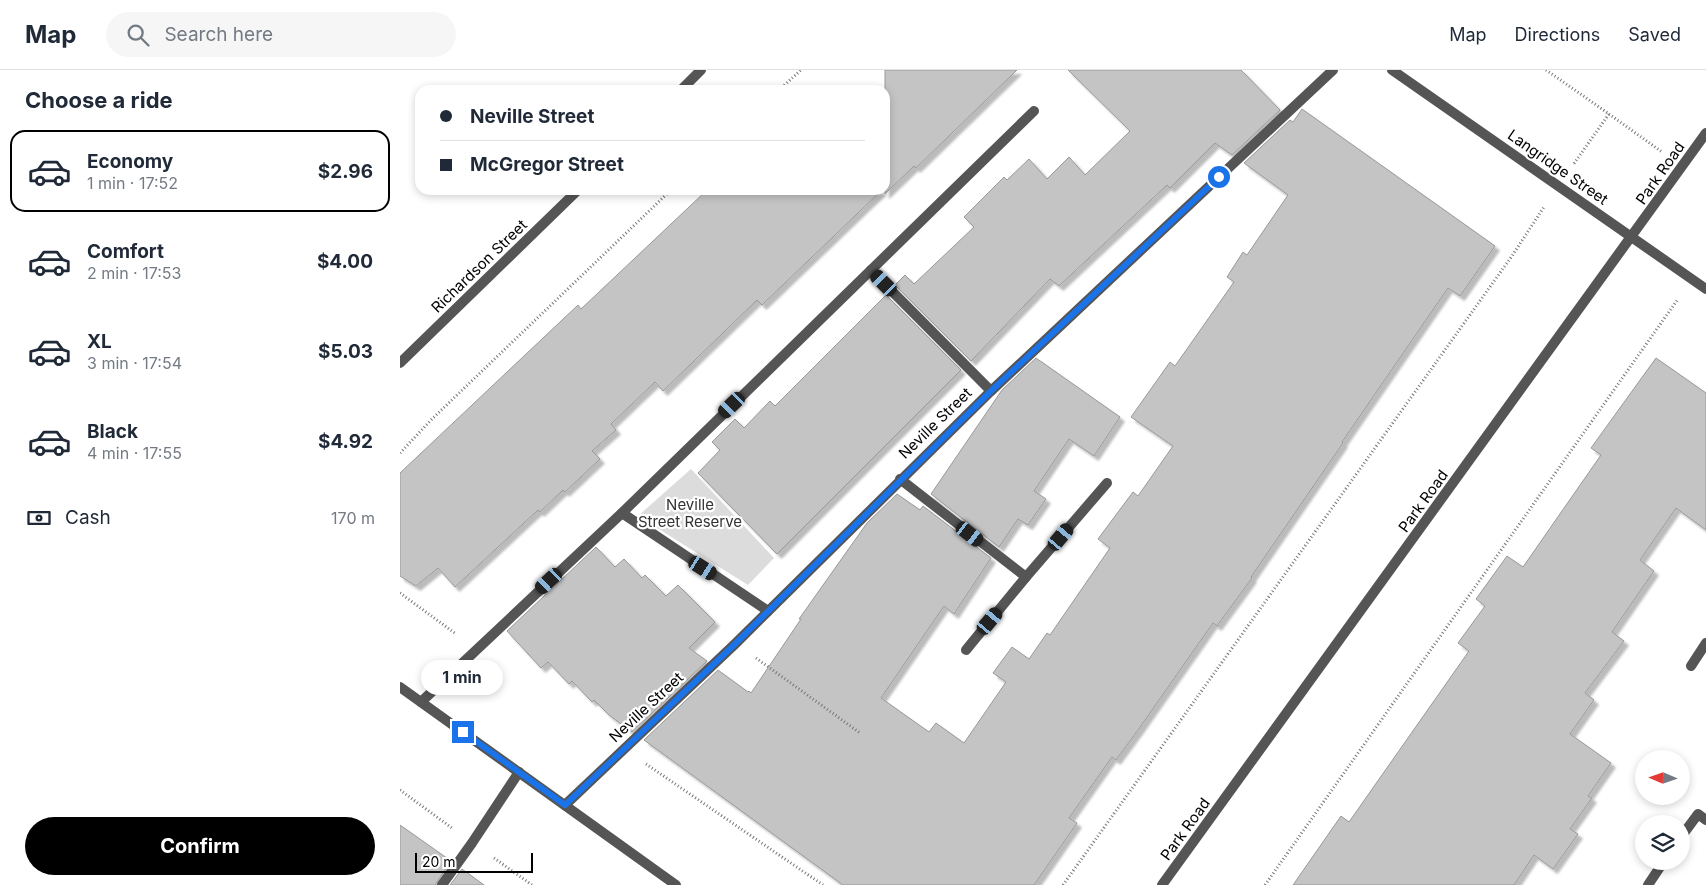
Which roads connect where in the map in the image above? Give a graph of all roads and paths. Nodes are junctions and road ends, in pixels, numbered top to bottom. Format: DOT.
graph roads {
  1 [pos="701,70"];
  2 [pos="801,70"];
  3 [pos="1333,70"];
  4 [pos="1392,70"];
  5 [pos="1546,70"];
  6 [pos="686,85"];
  7 [pos="784,85"];
  8 [pos="1034,111"];
  9 [pos="1609,114"];
  10 [pos="1706,133"];
  11 [pos="1683,166"];
  12 [pos="1558,186"];
  13 [pos="573,195"];
  14 [pos="666,195"];
  15 [pos="1632,238"];
  16 [pos="871,270"];
  17 [pos="1692,280"];
  18 [pos="1706,289"];
  19 [pos="400,363"];
  20 [pos="991,391"];
  21 [pos="400,453"];
  22 [pos="900,479"];
  23 [pos="1107,483"];
  24 [pos="622,513"];
  25 [pos="1026,578"];
  26 [pos="400,593"];
  27 [pos="768,611"];
  28 [pos="1706,643"];
  29 [pos="735,644"];
  30 [pos="476,649"];
  31 [pos="966,650"];
  32 [pos="1691,666"];
  33 [pos="400,687"];
  34 [pos="421,702"];
  35 [pos="860,733"];
  36 [pos="623,749"];
  37 [pos="519,772"];
  38 [pos="565,805"];
  39 [pos="1706,820"];
  40 [pos="1690,825"];
  41 [pos="1658,870"];
  42 [pos="442,885"];
  43 [pos="676,885"];
  44 [pos="823,885"];
  45 [pos="1063,885"];
  46 [pos="1162,885"];
  47 [pos="1265,885"];
  48 [pos="1648,885"];
  1 -- 6 [label="street"];
  2 -- 7 [label="path"];
  3 -- 20 [label="street, Neville Street"];
  4 -- 12 [label="street, Langridge Street"];
  5 -- 9 [label="path"];
  8 -- 16 [label="street"];
  9 -- 11 [label="path"];
  9 -- 12 [label="path"];
  10 -- 11 [label="street, Park Road"];
  11 -- 15 [label="street, Park Road"];
  12 -- 15 [label="street, Langridge Street"];
  12 -- 45 [label="path"];
  13 -- 19 [label="street, Richardson Street"];
  14 -- 21 [label="path"];
  15 -- 17 [label="street, Langridge Street"];
  15 -- 46 [label="street, Park Road"];
  16 -- 20 [label="street"];
  16 -- 24 [label="street"];
  17 -- 18 [label="street, Langridge Street"];
  17 -- 47 [label="path"];
  20 -- 22 [label="street, Neville Street"];
  22 -- 25 [label="street"];
  22 -- 27 [label="street, Neville Street"];
  23 -- 25 [label="street"];
  24 -- 27 [label="street"];
  24 -- 30 [label="street"];
  25 -- 31 [label="street"];
  26 -- 30 [label="path"];
  27 -- 29 [label="street, Neville Street"];
  28 -- 32 [label="street"];
  29 -- 35 [label="path"];
  29 -- 36 [label="street, Neville Street"];
  30 -- 34 [label="street"];
  33 -- 34 [label="street"];
  34 -- 37 [label="street"];
  36 -- 38 [label="street, Neville Street"];
  36 -- 44 [label="path"];
  37 -- 38 [label="street"];
  37 -- 42 [label="street"];
  38 -- 43 [label="street"];
  39 -- 40 [label="street"];
  41 -- 48 [label="street"];
}
